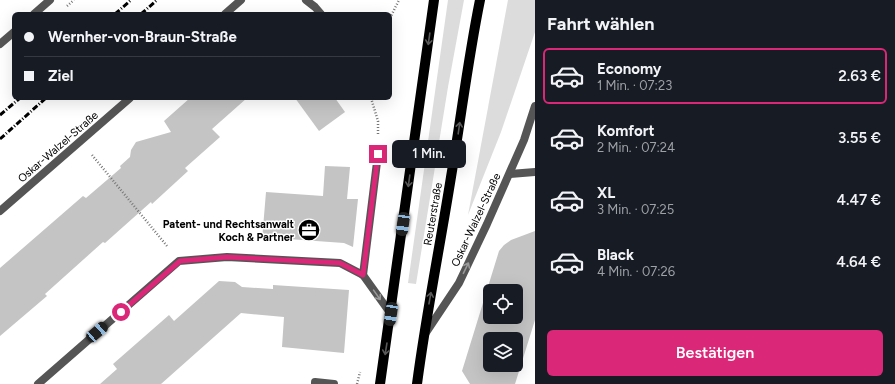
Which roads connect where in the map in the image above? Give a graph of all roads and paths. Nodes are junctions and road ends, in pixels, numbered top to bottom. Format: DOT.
graph roads {
  1 [pos="50,0"];
  2 [pos="241,0"];
  3 [pos="306,0"];
  4 [pos="399,0"];
  5 [pos="434,0"];
  6 [pos="480,0"];
  7 [pos="36,12"];
  8 [pos="227,12"];
  9 [pos="319,12"];
  10 [pos="392,14"];
  11 [pos="12,34"];
  12 [pos="0,44"];
  13 [pos="128,100"];
  14 [pos="372,100"];
  15 [pos="535,106"];
  16 [pos="81,142"];
  17 [pos="378,154"];
  18 [pos="535,172"];
  19 [pos="510,174"];
  20 [pos="0,211"];
  21 [pos="180,261"];
  22 [pos="363,275"];
  23 [pos="391,314"];
  24 [pos="424,336"];
  25 [pos="38,384"];
  26 [pos="315,384"];
  27 [pos="334,384"];
  28 [pos="380,384"];
  29 [pos="417,384"];
  1 -- 7 [label="street"];
  2 -- 8 [label="street"];
  3 -- 9 [label="street"];
  4 -- 10 [label="path"];
  5 -- 23 [label="main road, one-way"];
  24 -- 6 [label="main road, Reuterstraße, one-way"];
  11 -- 12 [label="street"];
  13 -- 16 [label="street, Oskar-Walzel-Straße"];
  14 -- 17 [label="path"];
  15 -- 19 [label="street, Oskar-Walzel-Straße"];
  16 -- 20 [label="street, Oskar-Walzel-Straße"];
  16 -- 21 [label="path"];
  17 -- 22 [label="street"];
  18 -- 19 [label="street"];
  24 -- 19 [label="street, Oskar-Walzel-Straße, one-way"];
  21 -- 22 [label="street"];
  21 -- 25 [label="street"];
  22 -- 23 [label="street, one-way"];
  23 -- 28 [label="main road, one-way"];
  24 -- 29 [label="main road, Reuterstraße"];
  26 -- 27 [label="street"];
}
